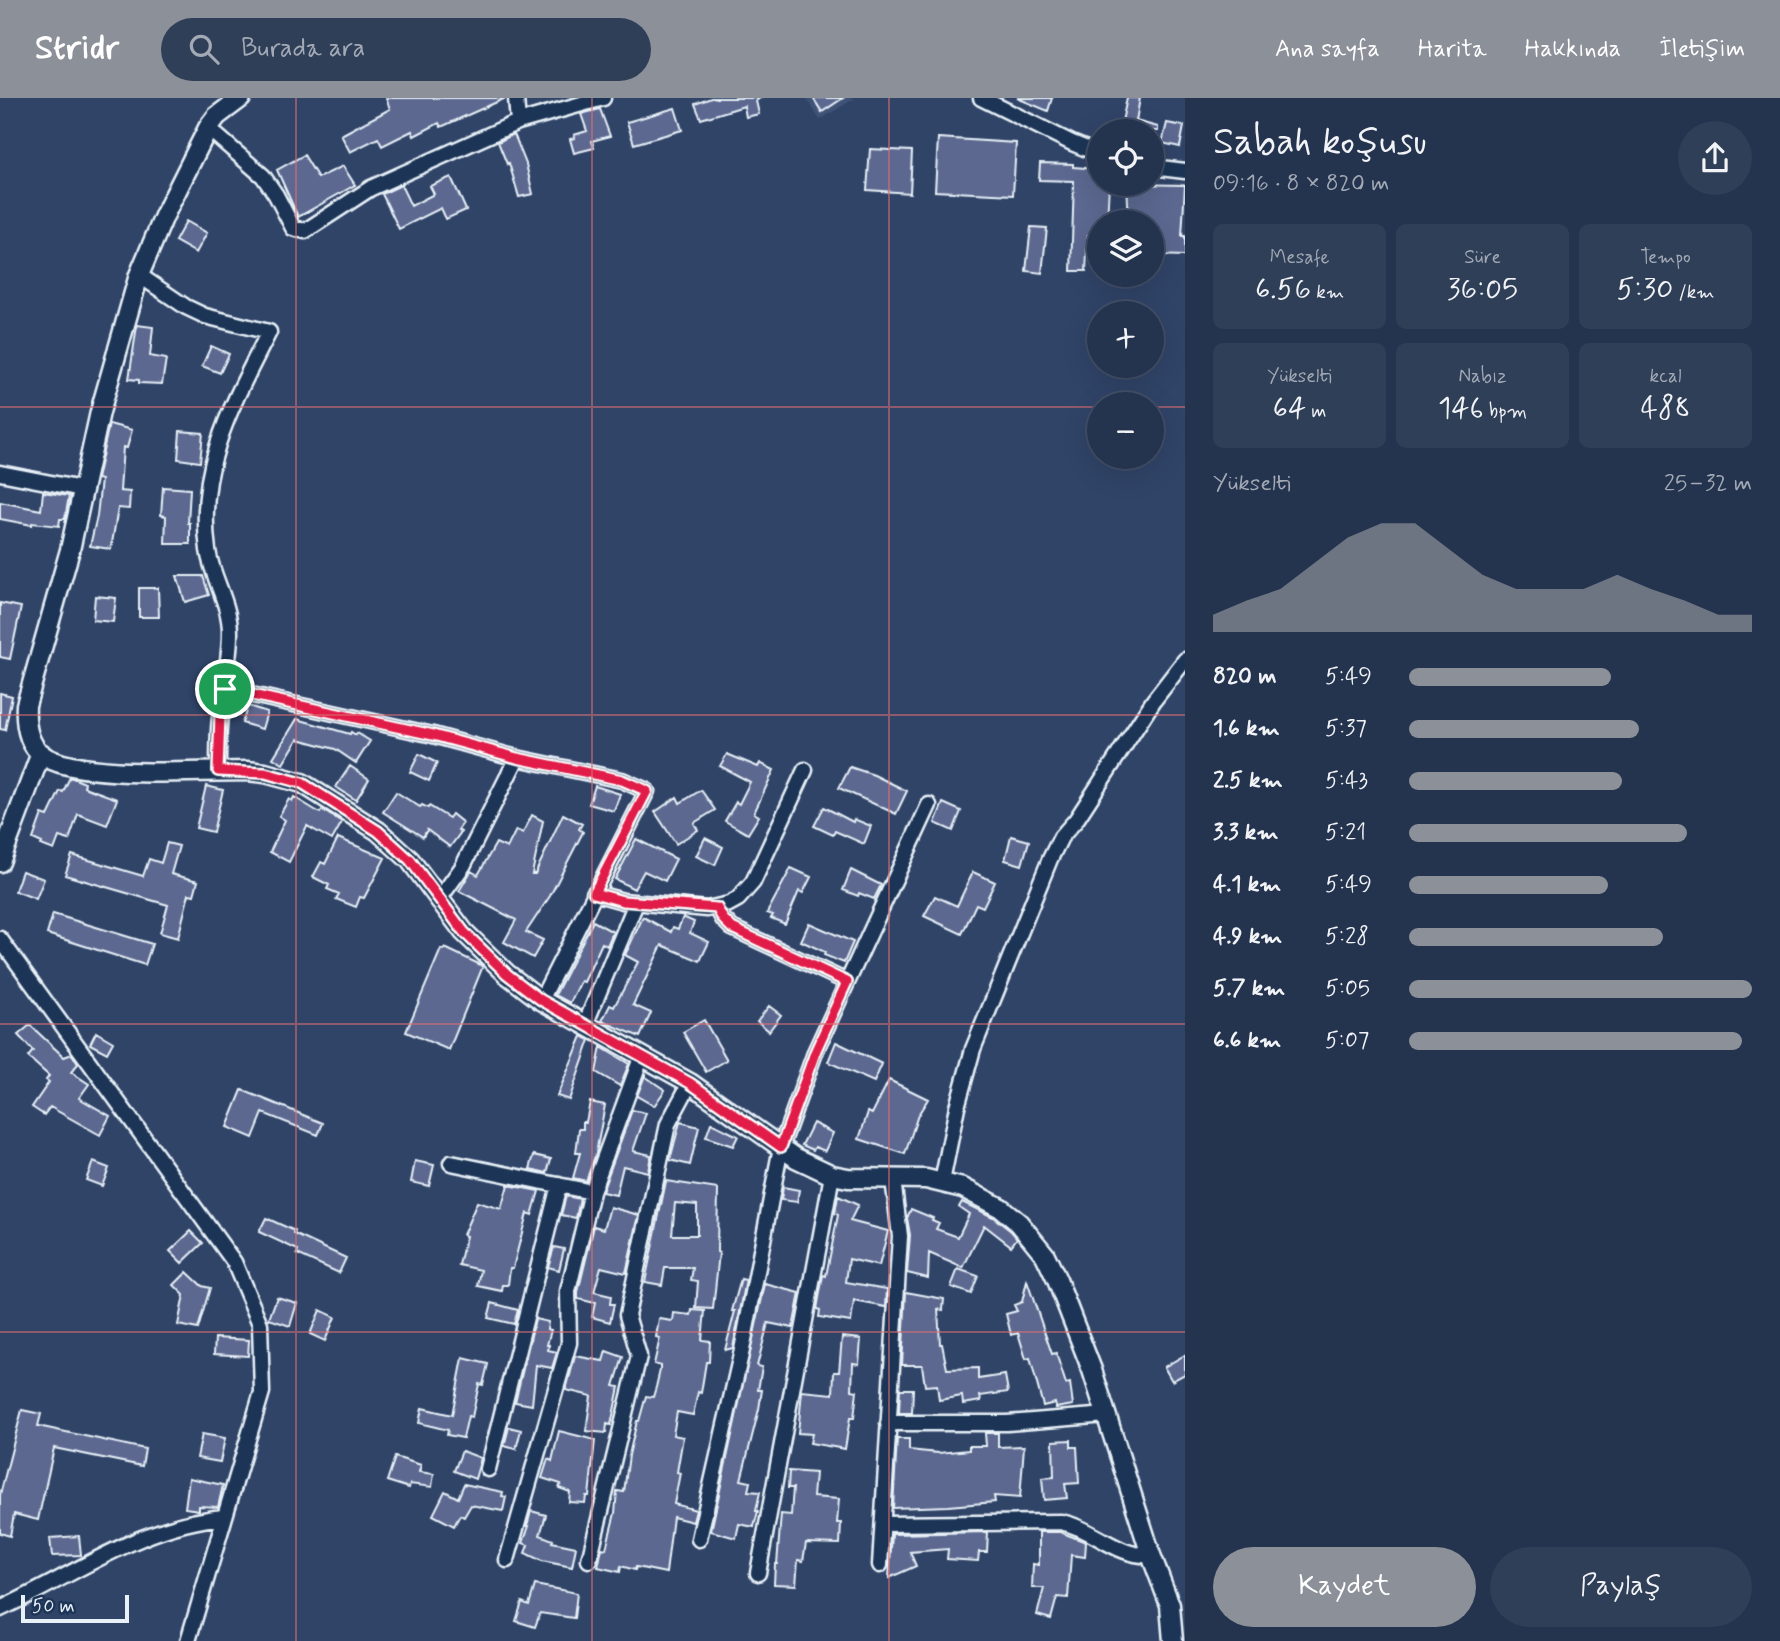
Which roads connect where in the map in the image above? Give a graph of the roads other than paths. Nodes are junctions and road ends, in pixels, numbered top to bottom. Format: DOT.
graph roads {
  1 [pos="241,98"];
  2 [pos="516,98"];
  3 [pos="603,98"];
  4 [pos="981,98"];
  5 [pos="518,122"];
  6 [pos="208,128"];
  7 [pos="1087,149"];
  8 [pos="1164,168"];
  9 [pos="1185,171"];
  10 [pos="139,275"];
  11 [pos="0,473"];
  12 [pos="82,489"];
  13 [pos="1185,660"];
  14 [pos="225,689"];
  15 [pos="41,753"];
  16 [pos="517,758"];
  17 [pos="805,770"];
  18 [pos="218,771"];
  19 [pos="929,805"];
  20 [pos="0,863"];
  21 [pos="594,893"];
  22 [pos="440,898"];
  23 [pos="636,903"];
  24 [pos="717,908"];
  25 [pos="0,939"];
  26 [pos="847,982"];
  27 [pos="541,1000"];
  28 [pos="585,1026"];
  29 [pos="641,1058"];
  30 [pos="690,1083"];
  31 [pos="781,1147"];
  32 [pos="451,1163"];
  33 [pos="832,1175"];
  34 [pos="893,1180"];
  35 [pos="942,1182"];
  36 [pos="559,1185"];
  37 [pos="592,1192"];
  38 [pos="1107,1415"];
  39 [pos="888,1423"];
  40 [pos="488,1469"];
  41 [pos="225,1517"];
  42 [pos="883,1524"];
  43 [pos="699,1539"];
  44 [pos="1151,1555"];
  45 [pos="507,1560"];
  46 [pos="589,1560"];
  47 [pos="880,1565"];
  48 [pos="758,1573"];
  49 [pos="0,1609"];
  50 [pos="188,1641"];
  51 [pos="1173,1641"];
  1 -- 6 [label="street"];
  2 -- 5 [label="street"];
  3 -- 5 [label="street"];
  4 -- 7 [label="street"];
  5 -- 6 [label="street"];
  6 -- 10 [label="street"];
  8 -- 9 [label="street"];
  10 -- 12 [label="street"];
  10 -- 14 [label="street"];
  11 -- 12 [label="street"];
  12 -- 15 [label="street"];
  13 -- 35 [label="street"];
  14 -- 16 [label="street"];
  14 -- 18 [label="street"];
  15 -- 18 [label="street"];
  15 -- 20 [label="street"];
  16 -- 21 [label="street"];
  16 -- 22 [label="street"];
  17 -- 24 [label="street"];
  18 -- 22 [label="street"];
  19 -- 26 [label="street"];
  21 -- 23 [label="street"];
  21 -- 27 [label="street"];
  22 -- 27 [label="street"];
  23 -- 24 [label="street"];
  23 -- 28 [label="street"];
  24 -- 26 [label="street"];
  25 -- 41 [label="street"];
  26 -- 31 [label="street"];
  27 -- 28 [label="street"];
  28 -- 29 [label="street"];
  29 -- 30 [label="street"];
  29 -- 37 [label="street"];
  30 -- 31 [label="street"];
  30 -- 46 [label="street"];
  31 -- 33 [label="street"];
  31 -- 43 [label="street"];
  32 -- 36 [label="street"];
  33 -- 34 [label="street"];
  33 -- 48 [label="street"];
  34 -- 35 [label="street"];
  34 -- 39 [label="street"];
  35 -- 38 [label="street"];
  36 -- 37 [label="street"];
  36 -- 40 [label="street"];
  37 -- 45 [label="street"];
  38 -- 39 [label="street"];
  38 -- 44 [label="street"];
  39 -- 42 [label="street"];
  41 -- 49 [label="street"];
  41 -- 50 [label="street"];
  42 -- 44 [label="street"];
  42 -- 47 [label="street"];
  44 -- 51 [label="street"];
}
